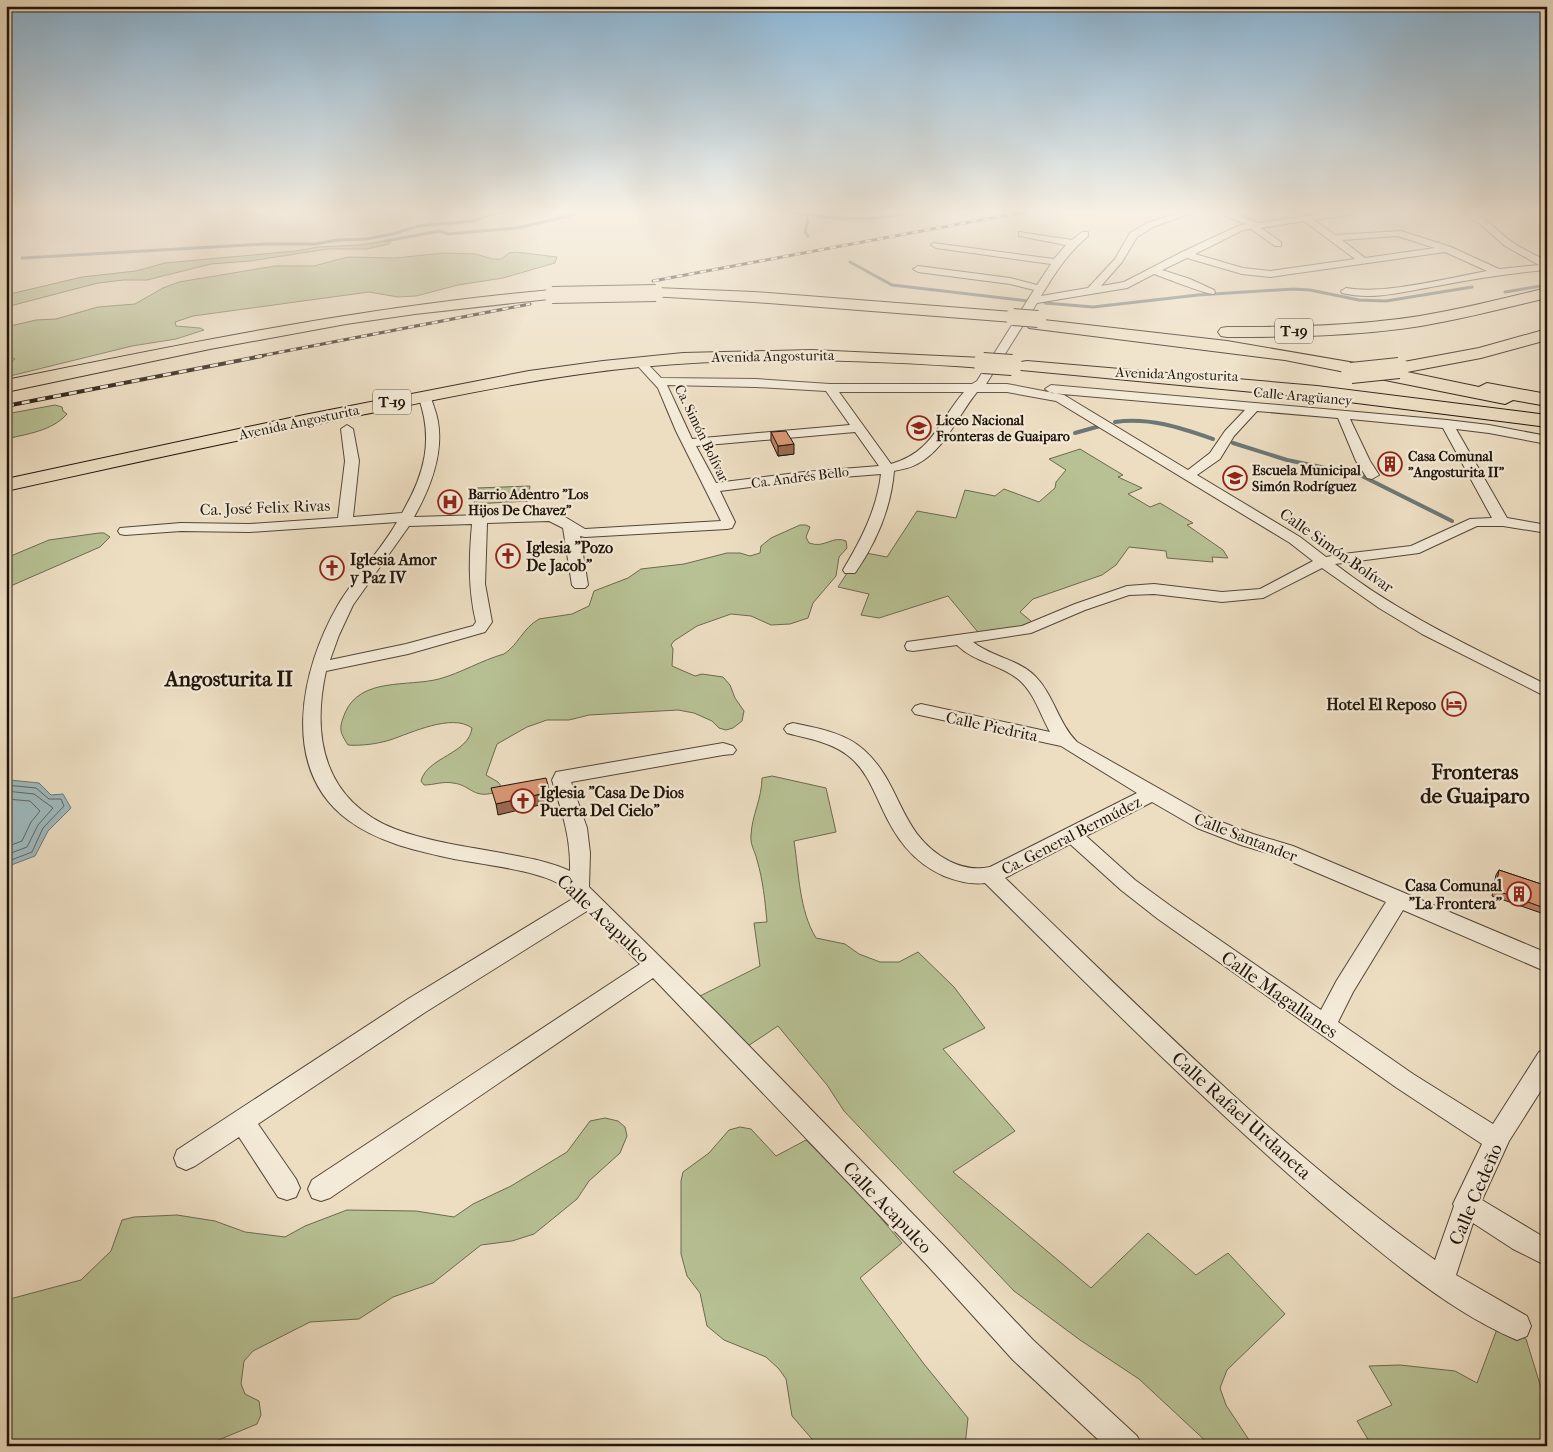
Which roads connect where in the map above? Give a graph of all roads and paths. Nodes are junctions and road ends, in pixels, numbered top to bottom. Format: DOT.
graph roads {
  1 [pos="993,279"];
  2 [pos="1047,279"];
  3 [pos="1102,279"];
  4 [pos="1139,279"];
  5 [pos="1175,279"];
  6 [pos="1460,279"];
  7 [pos="1091,291"];
  8 [pos="1346,291"];
  9 [pos="1210,292"];
  10 [pos="1547,293"];
  11 [pos="1038,295"];
  12 [pos="1036,322"];
  13 [pos="1547,334"];
  14 [pos="640,362"];
  15 [pos="1020,366"];
  16 [pos="1356,370"];
  17 [pos="658,381"];
  18 [pos="6,386"];
  19 [pos="830,388"];
  20 [pos="991,388"];
  21 [pos="973,389"];
  22 [pos="1058,393"];
  23 [pos="424,396"];
  24 [pos="1547,400"];
  25 [pos="1399,401"];
  26 [pos="1255,406"];
  27 [pos="1547,407"];
  28 [pos="1342,414"];
  29 [pos="1547,421"];
  30 [pos="1446,424"];
  31 [pos="858,428"];
  32 [pos="347,429"];
  33 [pos="1547,430"];
  34 [pos="1547,440"];
  35 [pos="688,443"];
  36 [pos="888,469"];
  37 [pos="1189,475"];
  38 [pos="1372,475"];
  39 [pos="6,485"];
  40 [pos="712,488"];
  41 [pos="480,518"];
  42 [pos="405,520"];
  43 [pos="1501,521"];
  44 [pos="345,522"];
  45 [pos="728,524"];
  46 [pos="571,527"];
  47 [pos="1547,528"];
  48 [pos="125,531"];
  49 [pos="1324,562"];
  50 [pos="850,570"];
  51 [pos="580,585"];
  52 [pos="961,640"];
  53 [pos="913,646"];
  54 [pos="320,667"];
  55 [pos="1547,692"];
  56 [pos="921,710"];
  57 [pos="793,729"];
  58 [pos="1064,741"];
  59 [pos="727,750"];
  60 [pos="1151,794"];
  61 [pos="1072,835"];
  62 [pos="990,876"];
  63 [pos="584,895"];
  64 [pos="1398,900"];
  65 [pos="1547,963"];
  66 [pos="654,966"];
  67 [pos="1325,1025"];
  68 [pos="1547,1059"];
  69 [pos="242,1121"];
  70 [pos="1497,1140"];
  71 [pos="186,1158"];
  72 [pos="287,1188"];
  73 [pos="321,1189"];
  74 [pos="1466,1204"];
  75 [pos="1547,1253"];
  76 [pos="1441,1280"];
  77 [pos="1516,1326"];
  78 [pos="1128,1446"];
  1 -- 11 [label="street"];
  2 -- 11 [label="street"];
  3 -- 7 [label="street"];
  4 -- 7 [label="street"];
  5 -- 9 [label="street"];
  6 -- 8 [label="street"];
  7 -- 11 [label="street"];
  10 -- 12 [label="highway, T-19"];
  11 -- 20 [label="street"];
  11 -- 21 [label="street, Ca. Andrés Bello"];
  12 -- 16 [label="highway"];
  12 -- 18 [label="highway, bridge"];
  13 -- 16 [label="highway, Avenida Angosturita / T-19, bridge"];
  14 -- 15 [label="highway, Avenida Angosturita / T-19, bridge"];
  14 -- 17 [label="street, Ca. Simón Bolívar"];
  14 -- 23 [label="highway, Avenida Angosturita / T-19"];
  15 -- 16 [label="highway, Avenida Angosturita / T-19"];
  15 -- 25 [label="highway"];
  16 -- 24 [label="highway"];
  16 -- 27 [label="highway"];
  17 -- 19 [label="street, Calle Aragüaney"];
  17 -- 35 [label="street, Ca. Simón Bolívar"];
  19 -- 21 [label="street, Calle Aragüaney"];
  19 -- 31 [label="street"];
  20 -- 21 [label="street, Calle Aragüaney"];
  20 -- 22 [label="street, Calle Aragüaney"];
  21 -- 36 [label="street, Ca. Andrés Bello"];
  22 -- 26 [label="street, Calle Aragüaney"];
  22 -- 37 [label="street, Calle Simón Bolívar"];
  23 -- 39 [label="highway, Avenida Angosturita / T-19"];
  23 -- 42 [label="street, Calle Acapulco"];
  25 -- 29 [label="highway"];
  25 -- 33 [label="highway"];
  26 -- 28 [label="street, Calle Aragüaney"];
  26 -- 37 [label="street"];
  28 -- 30 [label="street, Calle Aragüaney"];
  28 -- 38 [label="street"];
  30 -- 34 [label="street, Calle Aragüaney"];
  30 -- 43 [label="street"];
  31 -- 35 [label="street"];
  31 -- 36 [label="street"];
  32 -- 44 [label="street"];
  35 -- 40 [label="street, Ca. Simón Bolívar"];
  36 -- 40 [label="street, Ca. Andrés Bello"];
  36 -- 50 [label="street"];
  37 -- 49 [label="street, Calle Simón Bolívar"];
  40 -- 45 [label="street, Ca. Simón Bolívar"];
  41 -- 42 [label="street, Ca. José Felix Rivas"];
  41 -- 46 [label="street, Ca. José Felix Rivas"];
  41 -- 54 [label="street"];
  42 -- 44 [label="street, Ca. José Felix Rivas"];
  42 -- 54 [label="street, Calle Acapulco"];
  43 -- 47 [label="street"];
  43 -- 49 [label="street"];
  44 -- 48 [label="street, Ca. José Felix Rivas"];
  45 -- 46 [label="street, Ca. José Felix Rivas"];
  46 -- 51 [label="street"];
  49 -- 52 [label="street"];
  49 -- 55 [label="street, Calle Simón Bolívar"];
  52 -- 53 [label="street"];
  52 -- 58 [label="street, Calle Santander"];
  54 -- 63 [label="street, Calle Acapulco"];
  56 -- 58 [label="street, Calle Piedrita"];
  57 -- 62 [label="street"];
  58 -- 60 [label="street, Calle Santander"];
  59 -- 63 [label="street"];
  60 -- 61 [label="street, Ca. General Bermúdez"];
  60 -- 64 [label="street, Calle Santander"];
  61 -- 62 [label="street, Ca. General Bermúdez"];
  61 -- 67 [label="street, Calle Magallanes"];
  62 -- 76 [label="street, Calle Rafael Urdaneta"];
  63 -- 66 [label="street, Calle Acapulco"];
  63 -- 69 [label="street"];
  64 -- 65 [label="street, Calle Santander"];
  64 -- 67 [label="street"];
  66 -- 73 [label="street"];
  66 -- 78 [label="street, Calle Acapulco"];
  67 -- 70 [label="street, Calle Magallanes"];
  68 -- 70 [label="street, Calle Cedeño"];
  69 -- 71 [label="street"];
  69 -- 72 [label="street"];
  70 -- 74 [label="street, Calle Cedeño"];
  74 -- 75 [label="street"];
  74 -- 76 [label="street, Calle Cedeño"];
  76 -- 77 [label="street, Calle Rafael Urdaneta"];
}
